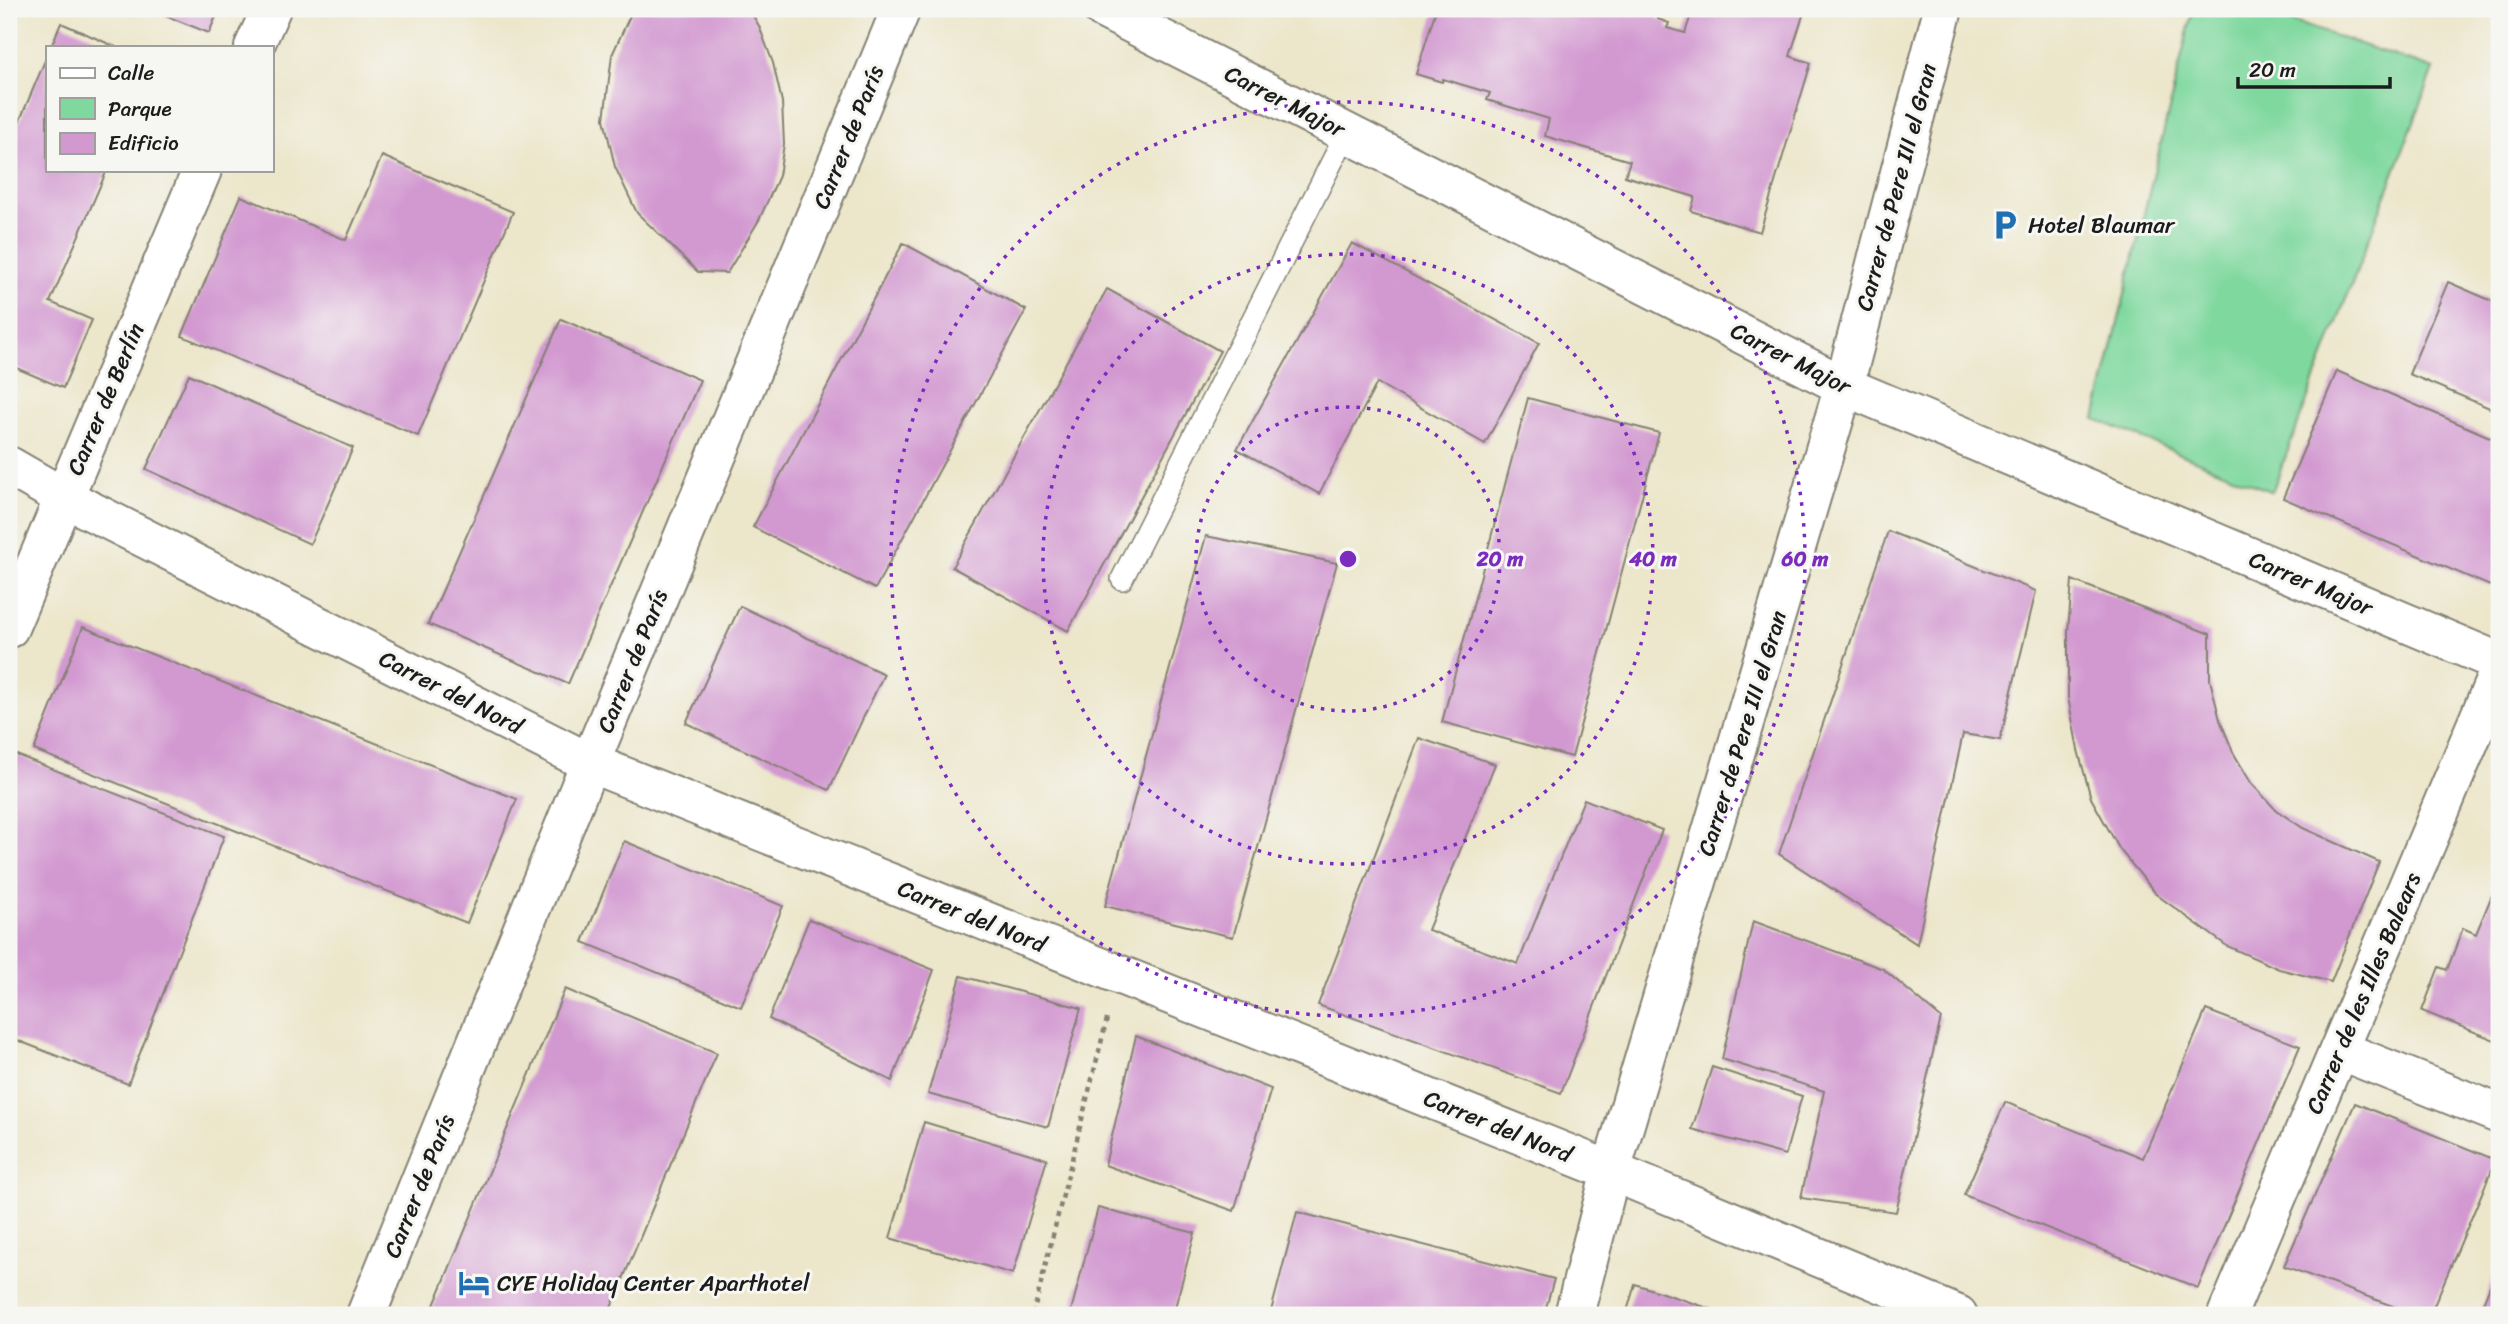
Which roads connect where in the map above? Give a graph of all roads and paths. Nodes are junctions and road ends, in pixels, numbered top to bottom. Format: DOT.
graph roads {
  1 [pos="271,9"];
  2 [pos="901,9"];
  3 [pos="1103,9"];
  4 [pos="1943,9"];
  5 [pos="254,46"];
  6 [pos="1347,132"];
  7 [pos="201,172"];
  8 [pos="1844,386"];
  9 [pos="9,466"];
  10 [pos="63,497"];
  11 [pos="1122,579"];
  12 [pos="9,628"];
  13 [pos="2499,663"];
  14 [pos="2499,671"];
  15 [pos="590,763"];
  16 [pos="1118,974"];
  17 [pos="2339,1050"];
  18 [pos="2499,1114"];
  19 [pos="1611,1171"];
  20 [pos="1901,1304"];
  21 [pos="366,1315"];
  22 [pos="1033,1315"];
  23 [pos="1574,1315"];
  24 [pos="1958,1315"];
  25 [pos="2227,1315"];
  1 -- 5 [label="street"];
  2 -- 15 [label="street, Carrer de París"];
  3 -- 6 [label="street, Carrer Major"];
  4 -- 8 [label="street, Carrer de Pere III el Gran"];
  6 -- 8 [label="street, Carrer Major"];
  6 -- 11 [label="lane"];
  7 -- 10 [label="street, Carrer de Berlín"];
  8 -- 13 [label="street, Carrer Major"];
  8 -- 19 [label="street, Carrer de Pere III el Gran"];
  9 -- 10 [label="street, Carrer del Nord"];
  10 -- 12 [label="street, Carrer de Berlín"];
  10 -- 15 [label="street, Carrer del Nord"];
  14 -- 17 [label="street, Carrer de les Illes Balears"];
  15 -- 16 [label="street, Carrer del Nord"];
  15 -- 21 [label="street, Carrer de París"];
  16 -- 19 [label="street, Carrer del Nord"];
  16 -- 22 [label="path"];
  17 -- 18 [label="street"];
  17 -- 25 [label="street, Carrer de les Illes Balears"];
  19 -- 20 [label="street, Carrer del Nord"];
  19 -- 23 [label="street"];
  20 -- 24 [label="street, Carrer del Nord"];
}
